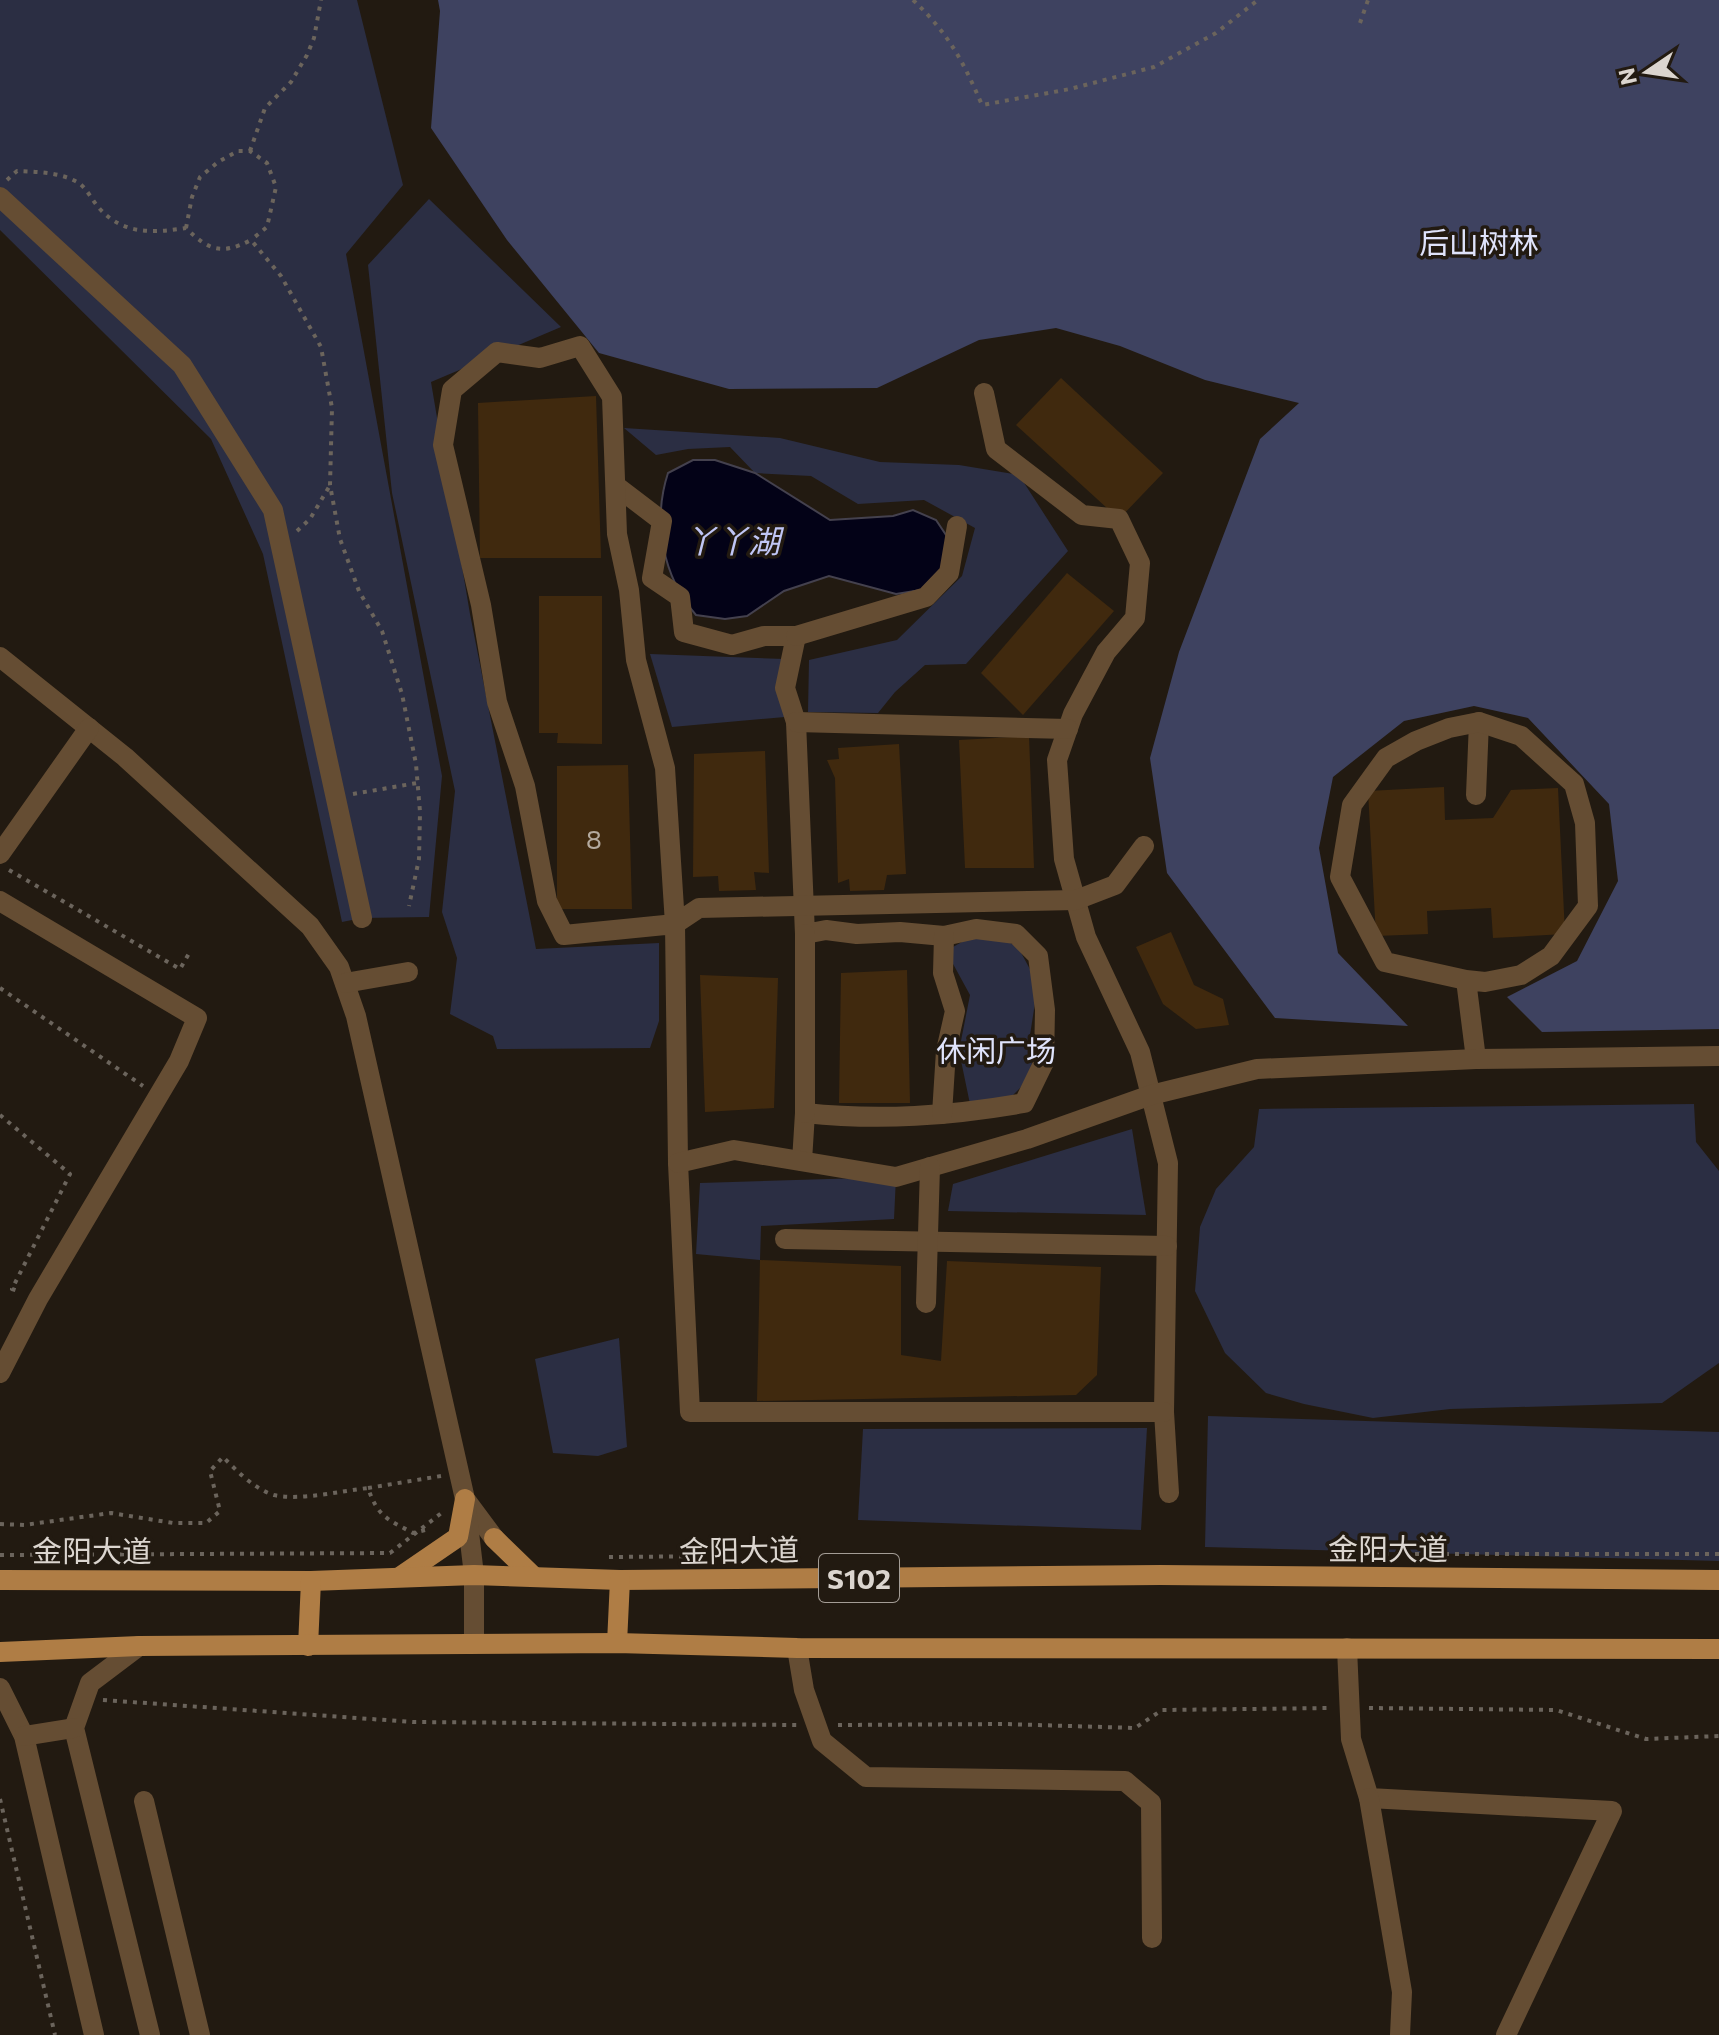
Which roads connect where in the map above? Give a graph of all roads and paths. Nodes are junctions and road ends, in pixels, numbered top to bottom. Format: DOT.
graph roads {
  1 [pos="321,0"];
  2 [pos="913,0"];
  3 [pos="1258,0"];
  4 [pos="1368,0"];
  5 [pos="1360,23"];
  6 [pos="250,151"];
  7 [pos="0,188"];
  8 [pos="0,197"];
  9 [pos="186,228"];
  10 [pos="251,240"];
  11 [pos="984,393"];
  12 [pos="330,485"];
  13 [pos="616,486"];
  14 [pos="957,526"];
  15 [pos="280,545"];
  16 [pos="796,636"];
  17 [pos="0,657"];
  18 [pos="796,722"];
  19 [pos="1479,722"];
  20 [pos="89,728"];
  21 [pos="1068,729"];
  22 [pos="417,783"];
  23 [pos="1476,795"];
  24 [pos="336,800"];
  25 [pos="1144,846"];
  26 [pos="0,854"];
  27 [pos="0,865"];
  28 [pos="1076,900"];
  29 [pos="0,901"];
  30 [pos="409,906"];
  31 [pos="804,907"];
  32 [pos="362,918"];
  33 [pos="675,924"];
  34 [pos="805,934"];
  35 [pos="944,936"];
  36 [pos="191,950"];
  37 [pos="408,972"];
  38 [pos="1466,980"];
  39 [pos="345,983"];
  40 [pos="0,988"];
  41 [pos="1719,1056"];
  42 [pos="1476,1059"];
  43 [pos="158,1095"];
  44 [pos="1151,1095"];
  45 [pos="805,1113"];
  46 [pos="942,1114"];
  47 [pos="0,1115"];
  48 [pos="802,1161"];
  49 [pos="678,1163"];
  50 [pos="930,1167"];
  51 [pos="785,1239"];
  52 [pos="1167,1246"];
  53 [pos="38,1299"];
  54 [pos="926,1303"];
  55 [pos="0,1373"];
  56 [pos="1164,1412"];
  57 [pos="443,1476"];
  58 [pos="368,1488"];
  59 [pos="1169,1493"];
  60 [pos="465,1499"];
  61 [pos="0,1524"];
  62 [pos="425,1530"];
  63 [pos="417,1532"];
  64 [pos="494,1538"];
  65 [pos="0,1555"];
  66 [pos="474,1575"];
  67 [pos="400,1576"];
  68 [pos="533,1576"];
  69 [pos="0,1580"];
  70 [pos="620,1580"];
  71 [pos="1719,1580"];
  72 [pos="311,1581"];
  73 [pos="617,1643"];
  74 [pos="474,1644"];
  75 [pos="139,1646"];
  76 [pos="308,1646"];
  77 [pos="797,1648"];
  78 [pos="1347,1648"];
  79 [pos="1719,1649"];
  80 [pos="0,1652"];
  81 [pos="0,1688"];
  82 [pos="84,1698"];
  83 [pos="1349,1708"];
  84 [pos="816,1725"];
  85 [pos="74,1728"];
  86 [pos="24,1736"];
  87 [pos="1719,1736"];
  88 [pos="1369,1798"];
  89 [pos="0,1799"];
  90 [pos="144,1801"];
  91 [pos="1152,1938"];
  92 [pos="55,2035"];
  93 [pos="94,2035"];
  94 [pos="150,2035"];
  95 [pos="200,2035"];
  96 [pos="1400,2035"];
  97 [pos="1506,2035"];
  1 -- 6 [label="path"];
  2 -- 3 [label="path"];
  4 -- 5 [label="path"];
  6 -- 9 [label="path"];
  6 -- 10 [label="path"];
  7 -- 9 [label="path"];
  8 -- 15 [label="street"];
  9 -- 10 [label="path"];
  10 -- 12 [label="path"];
  11 -- 21 [label="street"];
  12 -- 15 [label="path"];
  12 -- 22 [label="path"];
  13 -- 16 [label="street"];
  13 -- 33 [label="street"];
  13 -- 33 [label="street"];
  14 -- 16 [label="street"];
  15 -- 24 [label="street"];
  16 -- 18 [label="street"];
  17 -- 20 [label="street"];
  18 -- 21 [label="street"];
  18 -- 31 [label="street"];
  19 -- 23 [label="street"];
  19 -- 38 [label="street"];
  19 -- 38 [label="street"];
  20 -- 26 [label="street"];
  20 -- 39 [label="street"];
  21 -- 28 [label="street"];
  22 -- 24 [label="path"];
  22 -- 30 [label="path"];
  24 -- 32 [label="street"];
  25 -- 28 [label="street"];
  27 -- 36 [label="path"];
  28 -- 31 [label="street"];
  28 -- 44 [label="street"];
  29 -- 43 [label="street"];
  31 -- 33 [label="street"];
  31 -- 34 [label="street"];
  33 -- 49 [label="street"];
  34 -- 35 [label="street"];
  34 -- 45 [label="street"];
  35 -- 46 [label="street"];
  35 -- 46 [label="street"];
  37 -- 39 [label="street"];
  38 -- 42 [label="street"];
  39 -- 60 [label="street"];
  40 -- 43 [label="path"];
  41 -- 42 [label="street"];
  42 -- 44 [label="street"];
  43 -- 53 [label="street"];
  44 -- 50 [label="street"];
  44 -- 52 [label="street"];
  45 -- 46 [label="street"];
  45 -- 48 [label="street"];
  47 -- 53 [label="path"];
  48 -- 49 [label="street"];
  48 -- 50 [label="street"];
  49 -- 56 [label="street"];
  50 -- 54 [label="street"];
  51 -- 52 [label="street"];
  52 -- 56 [label="street"];
  53 -- 55 [label="street"];
  56 -- 59 [label="street"];
  57 -- 58 [label="path"];
  58 -- 61 [label="path"];
  58 -- 63 [label="path"];
  60 -- 63 [label="path"];
  60 -- 64 [label="street"];
  60 -- 66 [label="street"];
  60 -- 67 [label="main road"];
  62 -- 63 [label="path"];
  63 -- 65 [label="path"];
  64 -- 68 [label="main road"];
  66 -- 67 [label="main road, 金阳大道 / S102"];
  66 -- 68 [label="main road, 金阳大道 / S102"];
  66 -- 74 [label="street"];
  67 -- 72 [label="main road, 金阳大道 / S102"];
  68 -- 70 [label="main road, 金阳大道 / S102"];
  69 -- 72 [label="main road, 金阳大道 / S102"];
  70 -- 71 [label="main road, 金阳大道 / S102"];
  70 -- 73 [label="main road"];
  72 -- 76 [label="main road"];
  73 -- 74 [label="main road"];
  73 -- 77 [label="main road"];
  74 -- 76 [label="main road"];
  75 -- 76 [label="main road"];
  75 -- 80 [label="main road"];
  75 -- 82 [label="street"];
  77 -- 78 [label="main road"];
  77 -- 84 [label="street"];
  78 -- 79 [label="main road"];
  78 -- 83 [label="street"];
  81 -- 86 [label="street"];
  82 -- 84 [label="path"];
  82 -- 85 [label="street"];
  83 -- 84 [label="path"];
  83 -- 87 [label="path"];
  83 -- 88 [label="street"];
  84 -- 91 [label="street"];
  85 -- 86 [label="street"];
  85 -- 94 [label="street"];
  86 -- 93 [label="street"];
  88 -- 96 [label="street"];
  88 -- 97 [label="street"];
  89 -- 92 [label="path"];
  90 -- 95 [label="street"];
}
